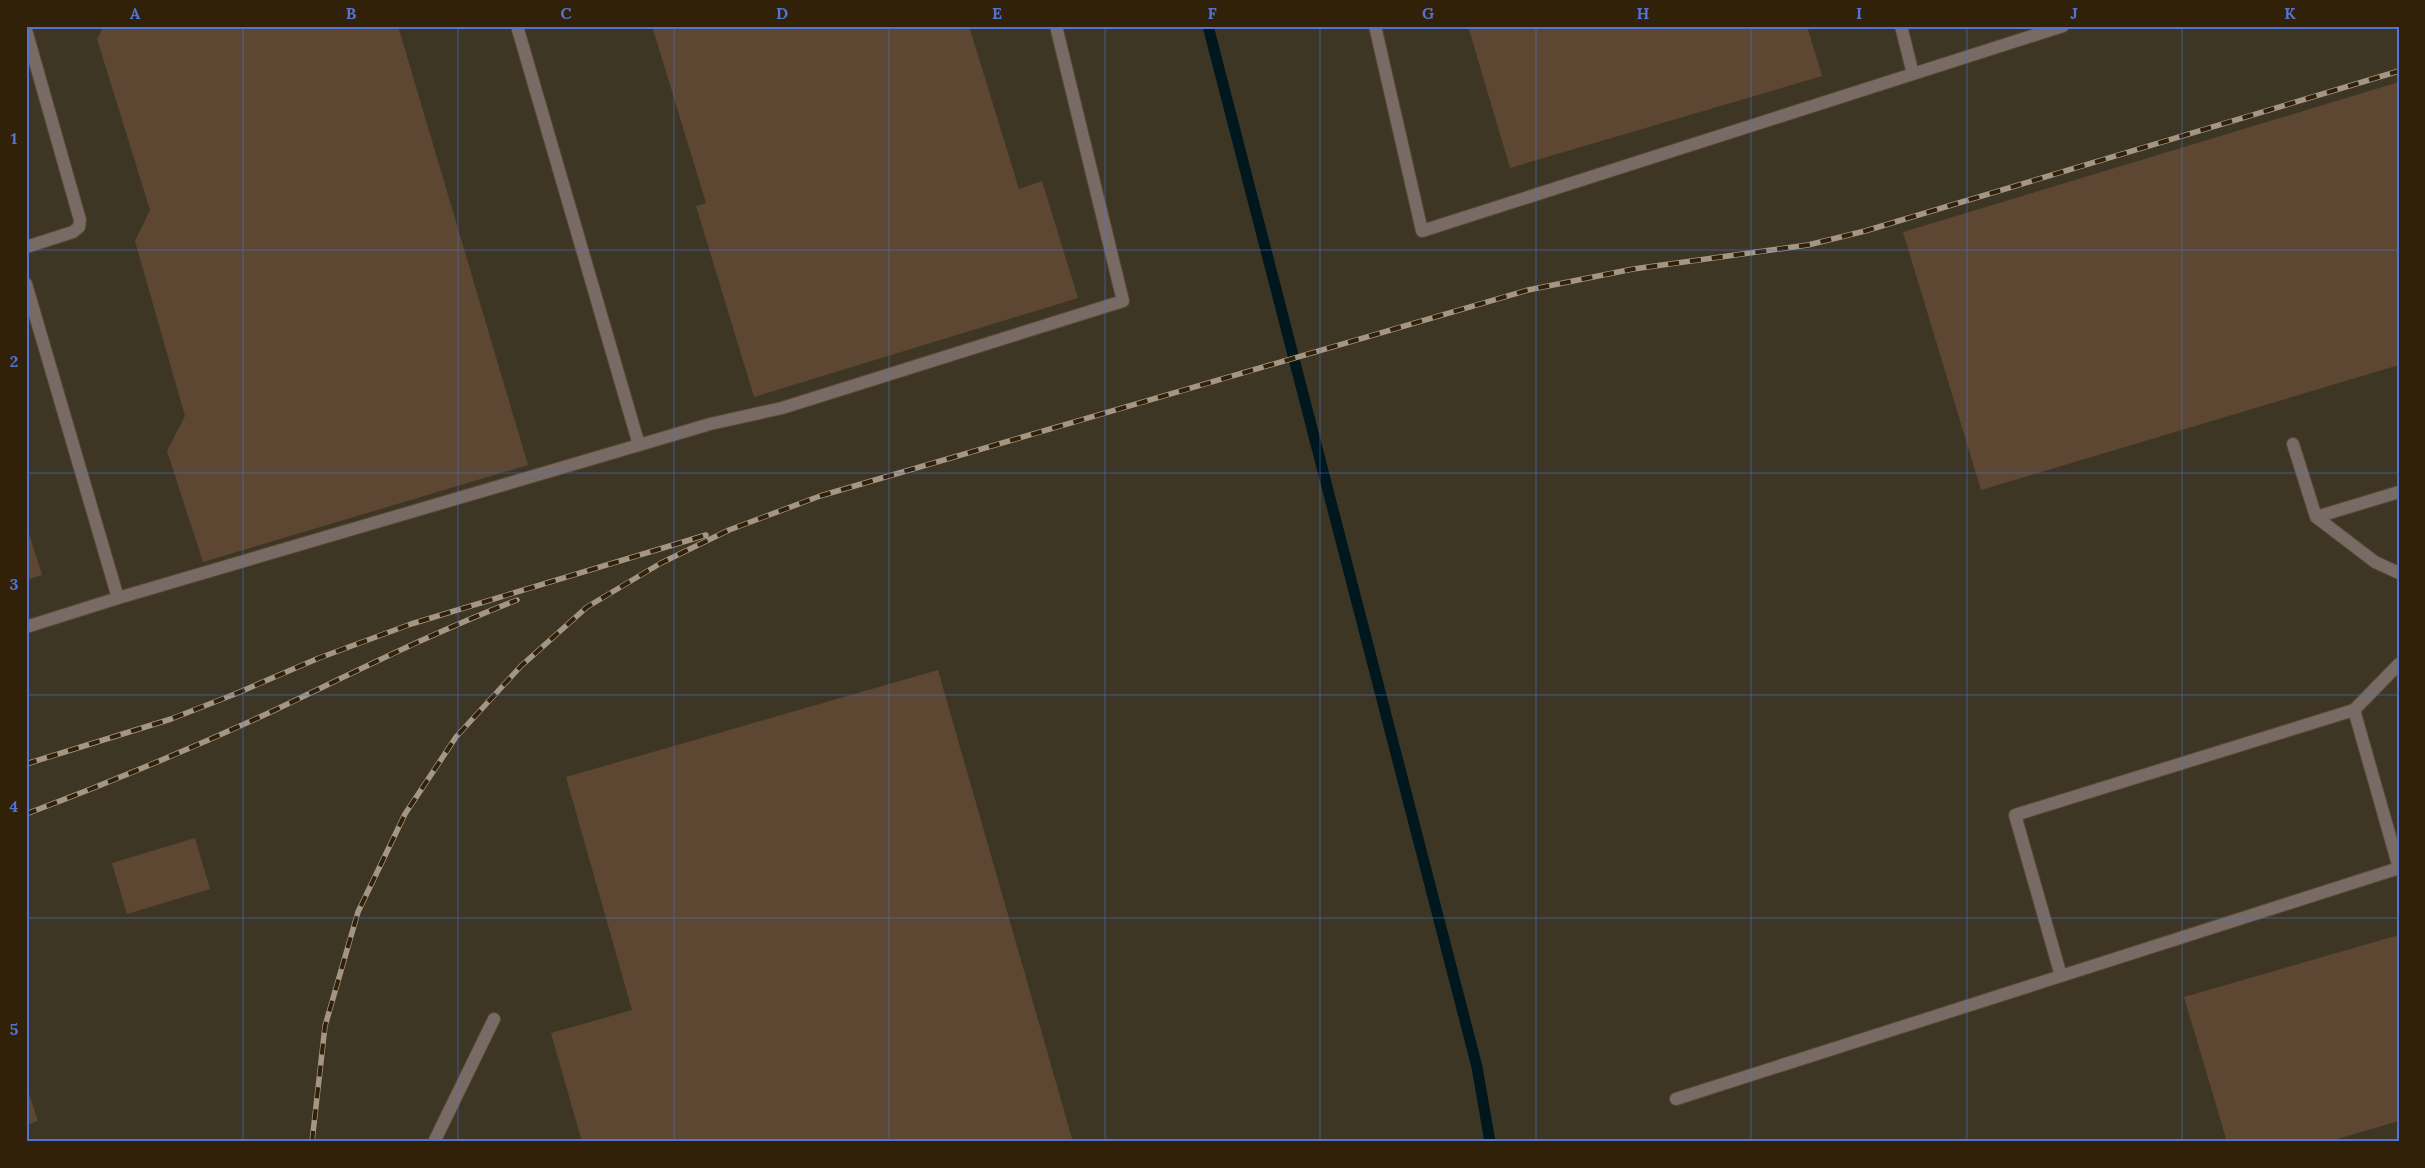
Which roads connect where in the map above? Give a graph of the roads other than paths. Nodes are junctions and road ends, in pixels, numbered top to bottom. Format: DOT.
graph roads {
  1 [pos="517,26"];
  2 [pos="1056,26"];
  3 [pos="1375,26"];
  4 [pos="1901,26"];
  5 [pos="2063,26"];
  6 [pos="26,30"];
  7 [pos="1913,74"];
  8 [pos="26,247"];
  9 [pos="26,284"];
  10 [pos="2293,444"];
  11 [pos="639,445"];
  12 [pos="2399,492"];
  13 [pos="2316,517"];
  14 [pos="2399,573"];
  15 [pos="118,598"];
  16 [pos="26,627"];
  17 [pos="2399,664"];
  18 [pos="2354,710"];
  19 [pos="2399,868"];
  20 [pos="2061,976"];
  21 [pos="494,1019"];
  22 [pos="1676,1099"];
  23 [pos="434,1142"];
  1 -- 11 [label="lane"];
  2 -- 11 [label="lane"];
  3 -- 7 [label="lane"];
  4 -- 7 [label="lane"];
  5 -- 7 [label="lane"];
  6 -- 8 [label="lane"];
  9 -- 15 [label="lane"];
  10 -- 13 [label="lane"];
  11 -- 15 [label="lane"];
  12 -- 13 [label="lane"];
  13 -- 14 [label="lane"];
  15 -- 16 [label="lane"];
  17 -- 18 [label="lane"];
  18 -- 19 [label="lane"];
  18 -- 20 [label="lane"];
  19 -- 20 [label="lane"];
  20 -- 22 [label="lane"];
  21 -- 23 [label="lane"];
}
